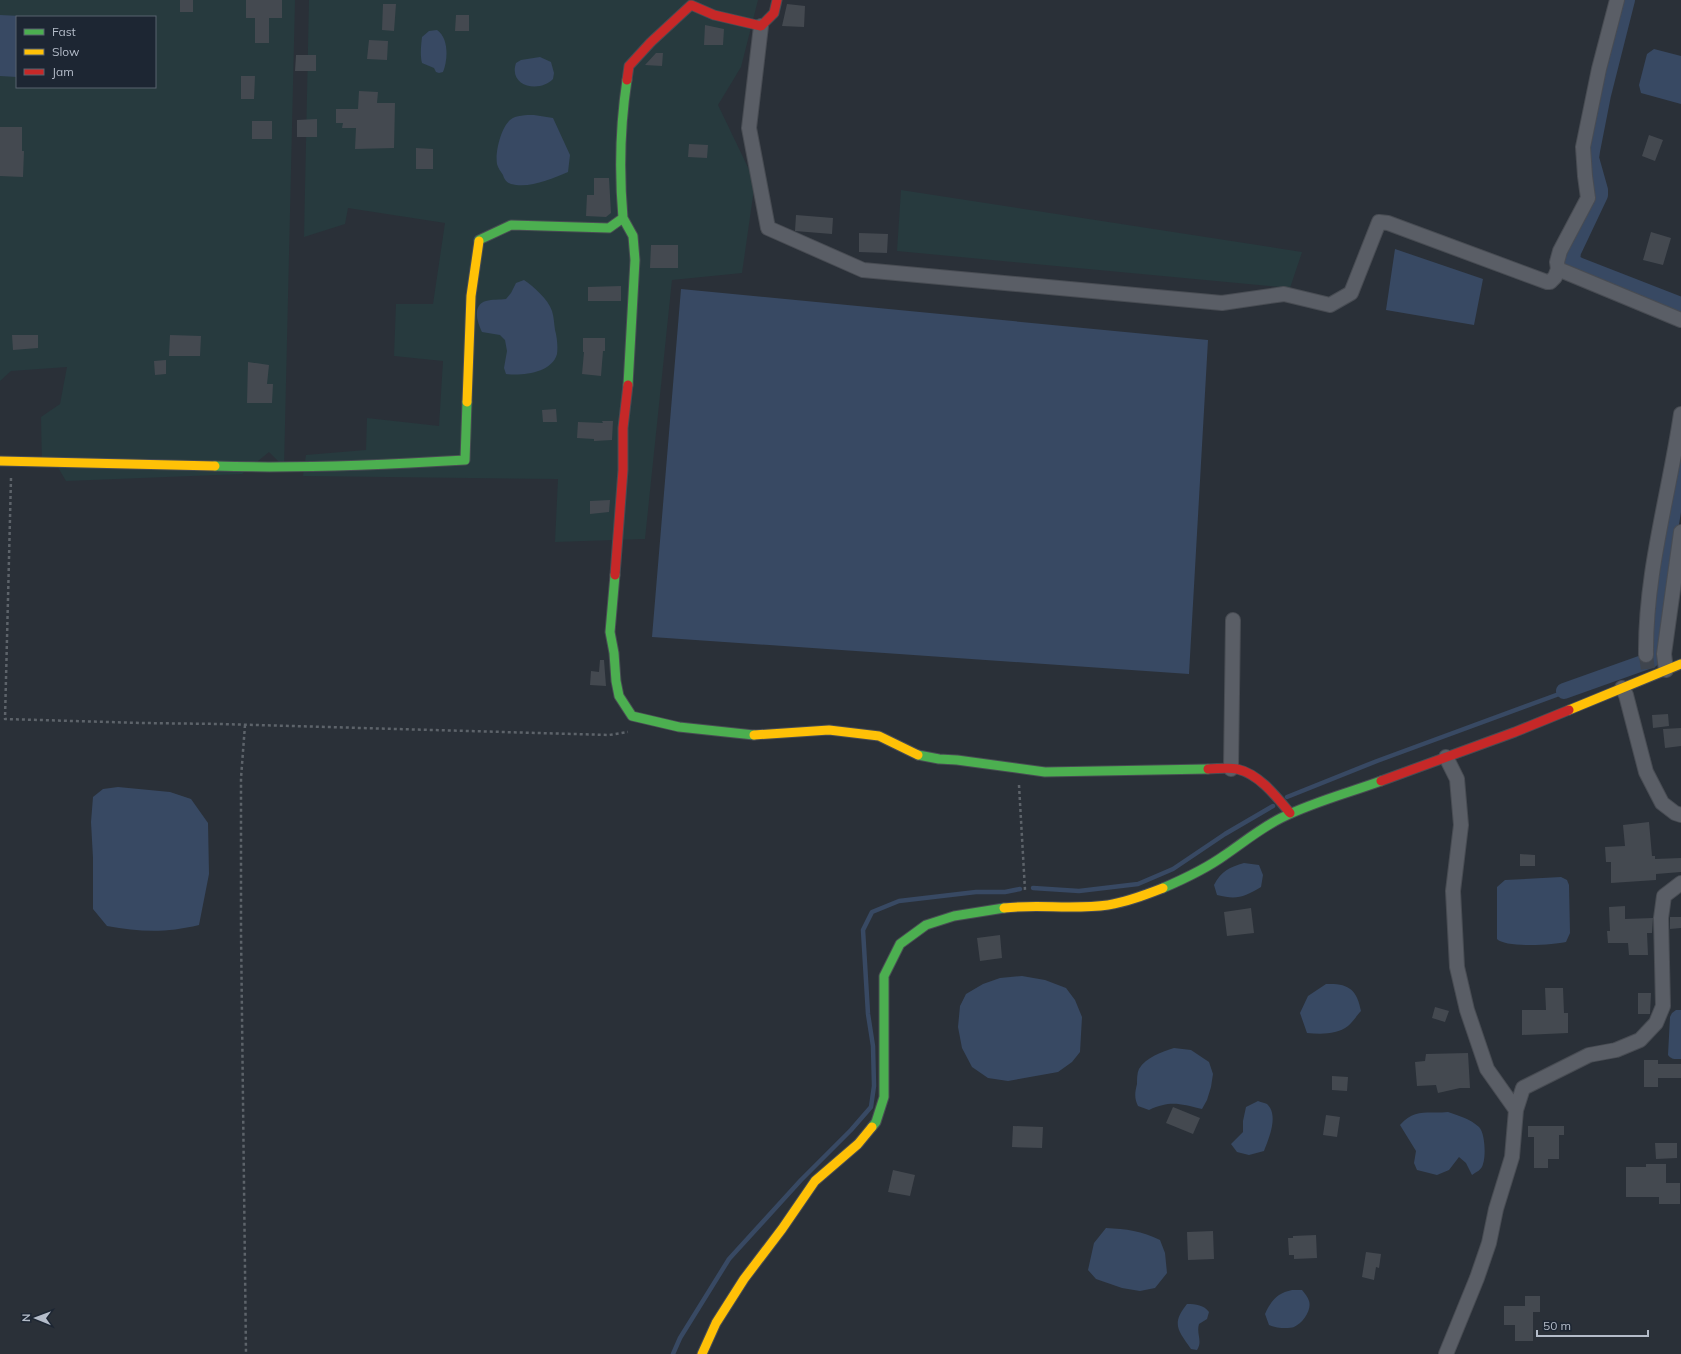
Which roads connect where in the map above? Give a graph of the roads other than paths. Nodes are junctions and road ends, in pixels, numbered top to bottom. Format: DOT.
graph roads {
  1 [pos="777,0"];
  2 [pos="1617,0"];
  3 [pos="761,26"];
  4 [pos="623,218"];
  5 [pos="1558,269"];
  6 [pos="1681,320"];
  7 [pos="1681,414"];
  8 [pos="0,461"];
  9 [pos="1681,532"];
  10 [pos="1233,620"];
  11 [pos="1646,655"];
  12 [pos="1681,664"];
  13 [pos="1666,670"];
  14 [pos="1622,688"];
  15 [pos="1446,757"];
  16 [pos="1231,769"];
  17 [pos="1290,814"];
  18 [pos="1681,815"];
  19 [pos="1681,883"];
  20 [pos="1516,1110"];
  21 [pos="702,1354"];
  22 [pos="1446,1354"];
  1 -- 3 [label="street"];
  2 -- 5 [label="street"];
  3 -- 4 [label="street"];
  3 -- 5 [label="street"];
  4 -- 8 [label="street"];
  4 -- 16 [label="street"];
  5 -- 6 [label="street"];
  7 -- 11 [label="street"];
  9 -- 13 [label="street"];
  10 -- 16 [label="street"];
  12 -- 13 [label="street"];
  13 -- 14 [label="street"];
  14 -- 15 [label="street"];
  14 -- 18 [label="street"];
  15 -- 17 [label="street"];
  15 -- 20 [label="street"];
  16 -- 17 [label="street"];
  17 -- 21 [label="street"];
  19 -- 20 [label="street"];
  20 -- 22 [label="street"];
}
